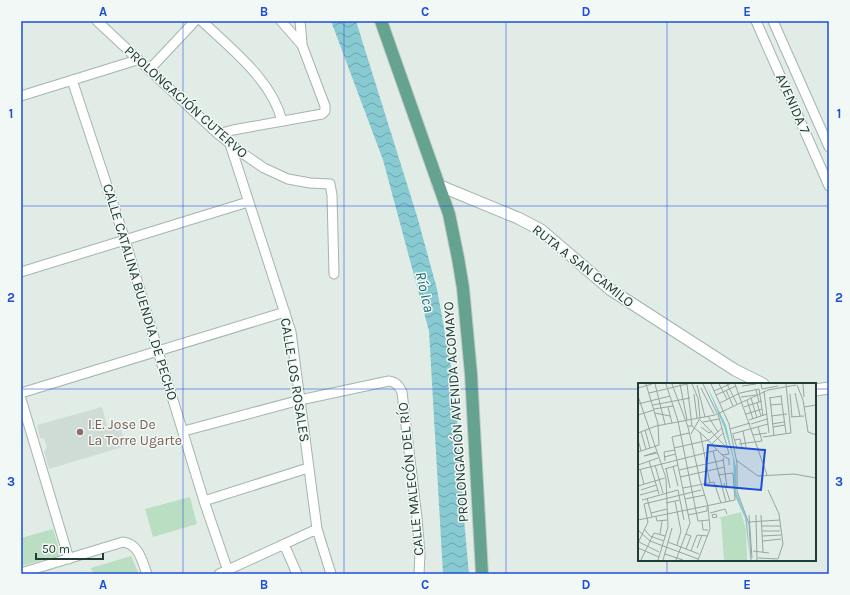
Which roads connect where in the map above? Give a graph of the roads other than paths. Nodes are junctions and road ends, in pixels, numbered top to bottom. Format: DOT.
graph roads {
  1 [pos="195,21"];
  2 [pos="202,21"];
  3 [pos="281,21"];
  4 [pos="300,21"];
  5 [pos="382,21"];
  6 [pos="756,21"];
  7 [pos="773,21"];
  8 [pos="99,22"];
  9 [pos="302,45"];
  10 [pos="137,60"];
  11 [pos="149,70"];
  12 [pos="72,80"];
  13 [pos="21,96"];
  14 [pos="282,121"];
  15 [pos="218,134"];
  16 [pos="230,144"];
  17 [pos="829,147"];
  18 [pos="438,185"];
  19 [pos="829,186"];
  20 [pos="248,202"];
  21 [pos="125,240"];
  22 [pos="21,272"];
  23 [pos="334,274"];
  24 [pos="285,312"];
  25 [pos="158,351"];
  26 [pos="747,380"];
  27 [pos="759,383"];
  28 [pos="829,388"];
  29 [pos="816,390"];
  30 [pos="21,393"];
  31 [pos="21,399"];
  32 [pos="300,400"];
  33 [pos="184,431"];
  34 [pos="308,468"];
  35 [pos="204,501"];
  36 [pos="317,529"];
  37 [pos="284,544"];
  38 [pos="69,559"];
  39 [pos="21,573"];
  40 [pos="225,573"];
  41 [pos="147,574"];
  42 [pos="297,574"];
  43 [pos="331,574"];
  44 [pos="419,574"];
  45 [pos="482,574"];
  1 -- 11 [label="street"];
  2 -- 14 [label="street"];
  3 -- 9 [label="street"];
  4 -- 9 [label="street"];
  5 -- 18 [label="main road, PROLONGACIÓN AVENIDA ACOMAYO"];
  6 -- 19 [label="street, AVENIDA 7"];
  7 -- 17 [label="street"];
  8 -- 10 [label="street, PROLONGACIÓN CUTERVO"];
  9 -- 14 [label="street"];
  10 -- 11 [label="street, PROLONGACIÓN CUTERVO"];
  10 -- 12 [label="street"];
  11 -- 15 [label="street, PROLONGACIÓN CUTERVO"];
  12 -- 13 [label="street"];
  12 -- 21 [label="street, CALLE CATALINA BUENDIA DE PECHO"];
  14 -- 15 [label="street"];
  15 -- 16 [label="street, PROLONGACIÓN CUTERVO"];
  16 -- 20 [label="street, CALLE LOS ROSALES"];
  16 -- 23 [label="street, PROLONGACIÓN CUTERVO"];
  18 -- 26 [label="street, RUTA A SAN CAMILO"];
  18 -- 45 [label="main road, PROLONGACIÓN AVENIDA ACOMAYO"];
  20 -- 21 [label="street"];
  20 -- 24 [label="street, CALLE LOS ROSALES"];
  21 -- 22 [label="street"];
  21 -- 25 [label="street, CALLE CATALINA BUENDIA DE PECHO"];
  24 -- 25 [label="street"];
  24 -- 32 [label="street, CALLE LOS ROSALES"];
  25 -- 30 [label="street"];
  25 -- 33 [label="street, CALLE CATALINA BUENDIA DE PECHO"];
  26 -- 27 [label="street, RUTA A SAN CAMILO"];
  28 -- 29 [label="street"];
  31 -- 38 [label="street"];
  32 -- 33 [label="street"];
  32 -- 34 [label="street, CALLE LOS ROSALES"];
  32 -- 44 [label="street, CALLE MALECÓN DEL RÍO"];
  33 -- 35 [label="street, CALLE CATALINA BUENDIA DE PECHO"];
  34 -- 35 [label="street"];
  34 -- 36 [label="street, CALLE LOS ROSALES"];
  35 -- 40 [label="street, CALLE CATALINA BUENDIA DE PECHO"];
  36 -- 37 [label="street"];
  36 -- 43 [label="street, CALLE LOS ROSALES"];
  37 -- 40 [label="street"];
  37 -- 42 [label="street"];
  38 -- 39 [label="street"];
  38 -- 41 [label="street"];
}
